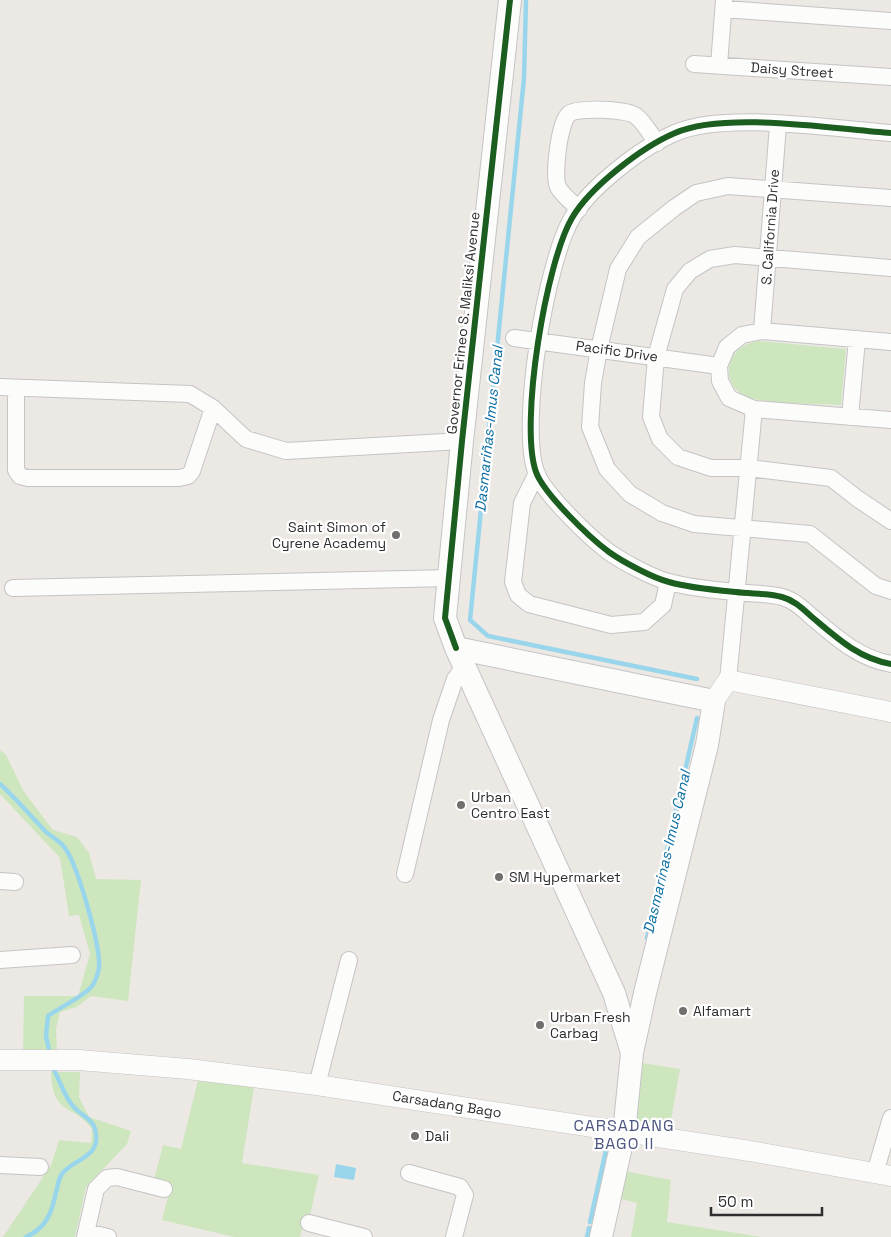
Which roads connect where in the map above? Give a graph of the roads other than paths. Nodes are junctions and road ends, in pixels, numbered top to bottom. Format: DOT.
graph roads {
  1 [pos="510,0"];
  2 [pos="724,4"];
  3 [pos="891,21"];
  4 [pos="694,64"];
  5 [pos="720,66"];
  6 [pos="891,76"];
  7 [pos="778,124"];
  8 [pos="891,133"];
  9 [pos="657,143"];
  10 [pos="773,188"];
  11 [pos="891,198"];
  12 [pos="579,209"];
  13 [pos="767,256"];
  14 [pos="891,268"];
  15 [pos="762,330"];
  16 [pos="514,338"];
  17 [pos="857,339"];
  18 [pos="539,340"];
  19 [pos="891,342"];
  20 [pos="599,349"];
  21 [pos="656,357"];
  22 [pos="719,366"];
  23 [pos="8,388"];
  24 [pos="213,408"];
  25 [pos="754,409"];
  26 [pos="850,417"];
  27 [pos="891,420"];
  28 [pos="462,440"];
  29 [pos="749,468"];
  30 [pos="537,473"];
  31 [pos="889,515"];
  32 [pos="743,529"];
  33 [pos="450,578"];
  34 [pos="668,582"];
  35 [pos="13,588"];
  36 [pos="891,591"];
  37 [pos="738,593"];
  38 [pos="460,657"];
  39 [pos="891,664"];
  40 [pos="728,680"];
  41 [pos="714,702"];
  42 [pos="891,712"];
  43 [pos="405,874"];
  44 [pos="72,955"];
  45 [pos="0,960"];
  46 [pos="348,960"];
  47 [pos="614,993"];
  48 [pos="645,993"];
  49 [pos="632,1053"];
  50 [pos="0,1060"];
  51 [pos="318,1085"];
  52 [pos="891,1118"];
  53 [pos="624,1133"];
  54 [pos="4,1165"];
  55 [pos="40,1167"];
  56 [pos="409,1173"];
  57 [pos="883,1174"];
  58 [pos="0,1180"];
  59 [pos="164,1189"];
  60 [pos="309,1224"];
  61 [pos="85,1234"];
  62 [pos="108,1237"];
  63 [pos="364,1237"];
  64 [pos="454,1237"];
  65 [pos="601,1237"];
  1 -- 28 [label="main road, Governor Erineo S. Maliksi Avenue"];
  2 -- 3 [label="street"];
  2 -- 5 [label="street"];
  4 -- 5 [label="street, Daisy Street"];
  5 -- 6 [label="street, Daisy Street"];
  7 -- 8 [label="street"];
  7 -- 9 [label="street"];
  7 -- 10 [label="street, S. California Drive"];
  9 -- 12 [label="street"];
  9 -- 12 [label="street"];
  10 -- 11 [label="street"];
  10 -- 13 [label="street, S. California Drive"];
  10 -- 20 [label="street"];
  12 -- 18 [label="street"];
  13 -- 14 [label="street"];
  13 -- 15 [label="street, S. California Drive"];
  13 -- 21 [label="street"];
  15 -- 17 [label="street"];
  15 -- 22 [label="street"];
  16 -- 18 [label="street, Pacific Drive"];
  17 -- 19 [label="street"];
  17 -- 26 [label="street"];
  18 -- 20 [label="street, Pacific Drive"];
  18 -- 30 [label="street"];
  20 -- 21 [label="street, Pacific Drive"];
  20 -- 32 [label="street"];
  21 -- 22 [label="street, Pacific Drive"];
  21 -- 29 [label="street"];
  22 -- 25 [label="street"];
  23 -- 24 [label="street"];
  23 -- 24 [label="street"];
  24 -- 28 [label="street"];
  25 -- 26 [label="street"];
  25 -- 29 [label="street"];
  26 -- 27 [label="street"];
  28 -- 33 [label="main road, Governor Erineo S. Maliksi Avenue"];
  29 -- 31 [label="street"];
  29 -- 32 [label="street"];
  30 -- 34 [label="street"];
  30 -- 34 [label="street"];
  32 -- 36 [label="street"];
  32 -- 37 [label="street"];
  33 -- 35 [label="street"];
  33 -- 38 [label="main road, Governor Erineo S. Maliksi Avenue"];
  34 -- 37 [label="street"];
  37 -- 39 [label="street"];
  37 -- 40 [label="street"];
  38 -- 41 [label="main road"];
  38 -- 43 [label="street"];
  38 -- 47 [label="main road, Governor Erineo S. Maliksi Avenue"];
  40 -- 41 [label="street"];
  40 -- 42 [label="street"];
  41 -- 48 [label="main road, Governor Erineo S. Maliksi Avenue"];
  44 -- 45 [label="street"];
  46 -- 51 [label="street"];
  47 -- 48 [label="main road"];
  47 -- 49 [label="main road, Governor Erineo S. Maliksi Avenue"];
  48 -- 49 [label="main road, Governor Erineo S. Maliksi Avenue"];
  49 -- 53 [label="main road, Governor Erineo S. Maliksi Avenue"];
  50 -- 51 [label="street, Carsadang Bago"];
  51 -- 53 [label="street, Carsadang Bago"];
  52 -- 57 [label="street"];
  53 -- 57 [label="street, Carsadang Bago"];
  53 -- 65 [label="main road, Governor Erineo S. Maliksi Avenue"];
  54 -- 55 [label="street"];
  54 -- 58 [label="street"];
  56 -- 64 [label="street"];
  59 -- 61 [label="street"];
  60 -- 63 [label="street"];
  61 -- 62 [label="street"];
}
